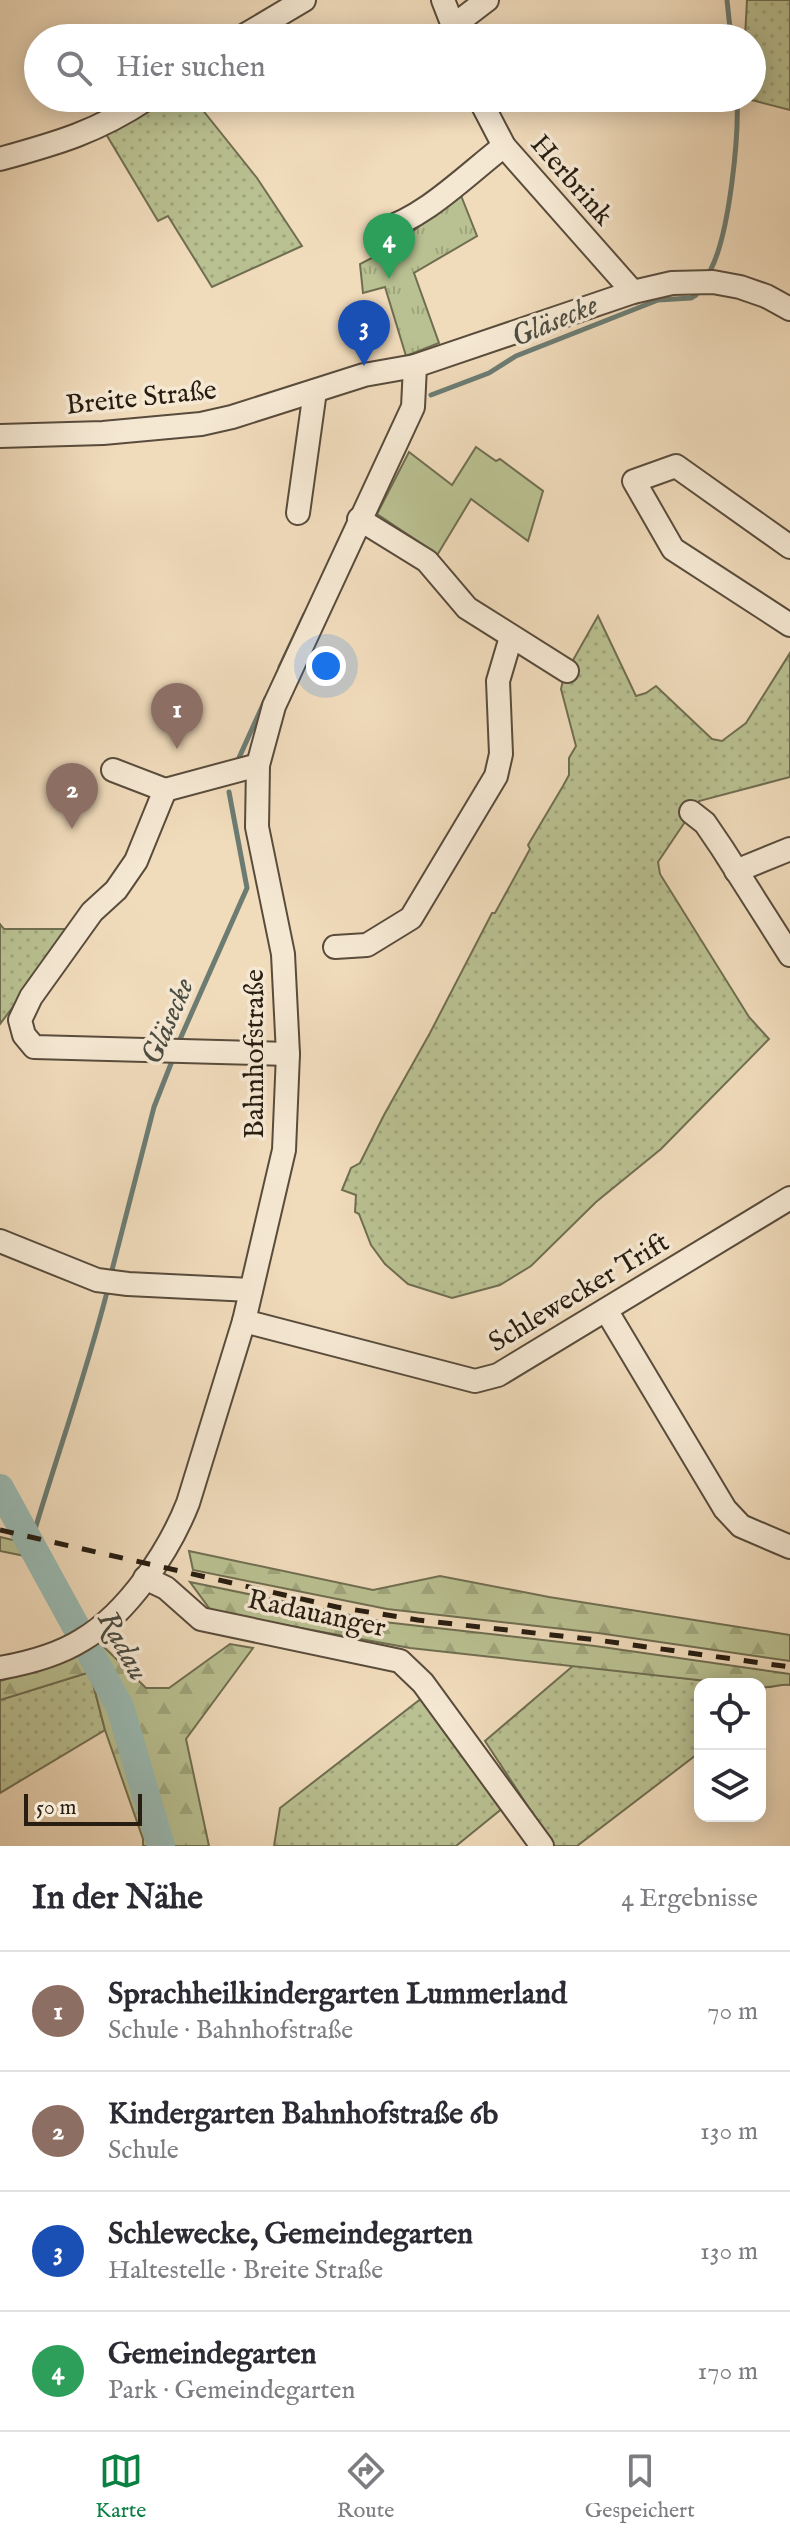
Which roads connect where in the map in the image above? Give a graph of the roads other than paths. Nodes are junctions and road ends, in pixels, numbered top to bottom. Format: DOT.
graph roads {
  1 [pos="304,0"];
  2 [pos="443,0"];
  3 [pos="487,0"];
  4 [pos="264,24"];
  5 [pos="452,24"];
  6 [pos="463,24"];
  7 [pos="127,112"];
  8 [pos="486,112"];
  9 [pos="504,146"];
  10 [pos="0,159"];
  11 [pos="379,231"];
  12 [pos="633,292"];
  13 [pos="790,309"];
  14 [pos="415,366"];
  15 [pos="315,391"];
  16 [pos="0,436"];
  17 [pos="298,513"];
  18 [pos="359,519"];
  19 [pos="790,547"];
  20 [pos="790,625"];
  21 [pos="511,637"];
  22 [pos="567,671"];
  23 [pos="258,765"];
  24 [pos="113,770"];
  25 [pos="165,790"];
  26 [pos="691,812"];
  27 [pos="790,849"];
  28 [pos="736,871"];
  29 [pos="335,947"];
  30 [pos="790,955"];
  31 [pos="288,1054"];
  32 [pos="790,1198"];
  33 [pos="0,1241"];
  34 [pos="251,1290"];
  35 [pos="606,1310"];
  36 [pos="244,1321"];
  37 [pos="790,1547"];
  38 [pos="145,1578"];
  39 [pos="0,1668"];
  40 [pos="542,1846"];
  1 -- 4 [label="street"];
  2 -- 5 [label="street"];
  3 -- 6 [label="street"];
  7 -- 10 [label="street"];
  8 -- 9 [label="street, Herbrink"];
  9 -- 11 [label="street"];
  9 -- 12 [label="street, Herbrink"];
  12 -- 13 [label="street, Breite Straße"];
  12 -- 14 [label="street, Breite Straße"];
  14 -- 15 [label="street, Breite Straße"];
  14 -- 18 [label="street, Bahnhofstraße"];
  15 -- 16 [label="street, Breite Straße"];
  15 -- 17 [label="street"];
  18 -- 21 [label="street"];
  18 -- 23 [label="street, Bahnhofstraße"];
  19 -- 20 [label="street"];
  21 -- 22 [label="street"];
  21 -- 29 [label="street"];
  23 -- 25 [label="street"];
  23 -- 31 [label="street, Bahnhofstraße"];
  24 -- 25 [label="street"];
  25 -- 31 [label="street"];
  26 -- 28 [label="street"];
  27 -- 28 [label="street"];
  28 -- 30 [label="street"];
  31 -- 34 [label="street, Bahnhofstraße"];
  32 -- 35 [label="street, Schlewecker Trift"];
  33 -- 34 [label="street"];
  34 -- 36 [label="street, Bahnhofstraße"];
  35 -- 36 [label="street, Schlewecker Trift"];
  35 -- 37 [label="street"];
  36 -- 38 [label="street, Bahnhofstraße"];
  38 -- 39 [label="street, Bahnhofstraße"];
  38 -- 40 [label="street, Radauanger"];
}
